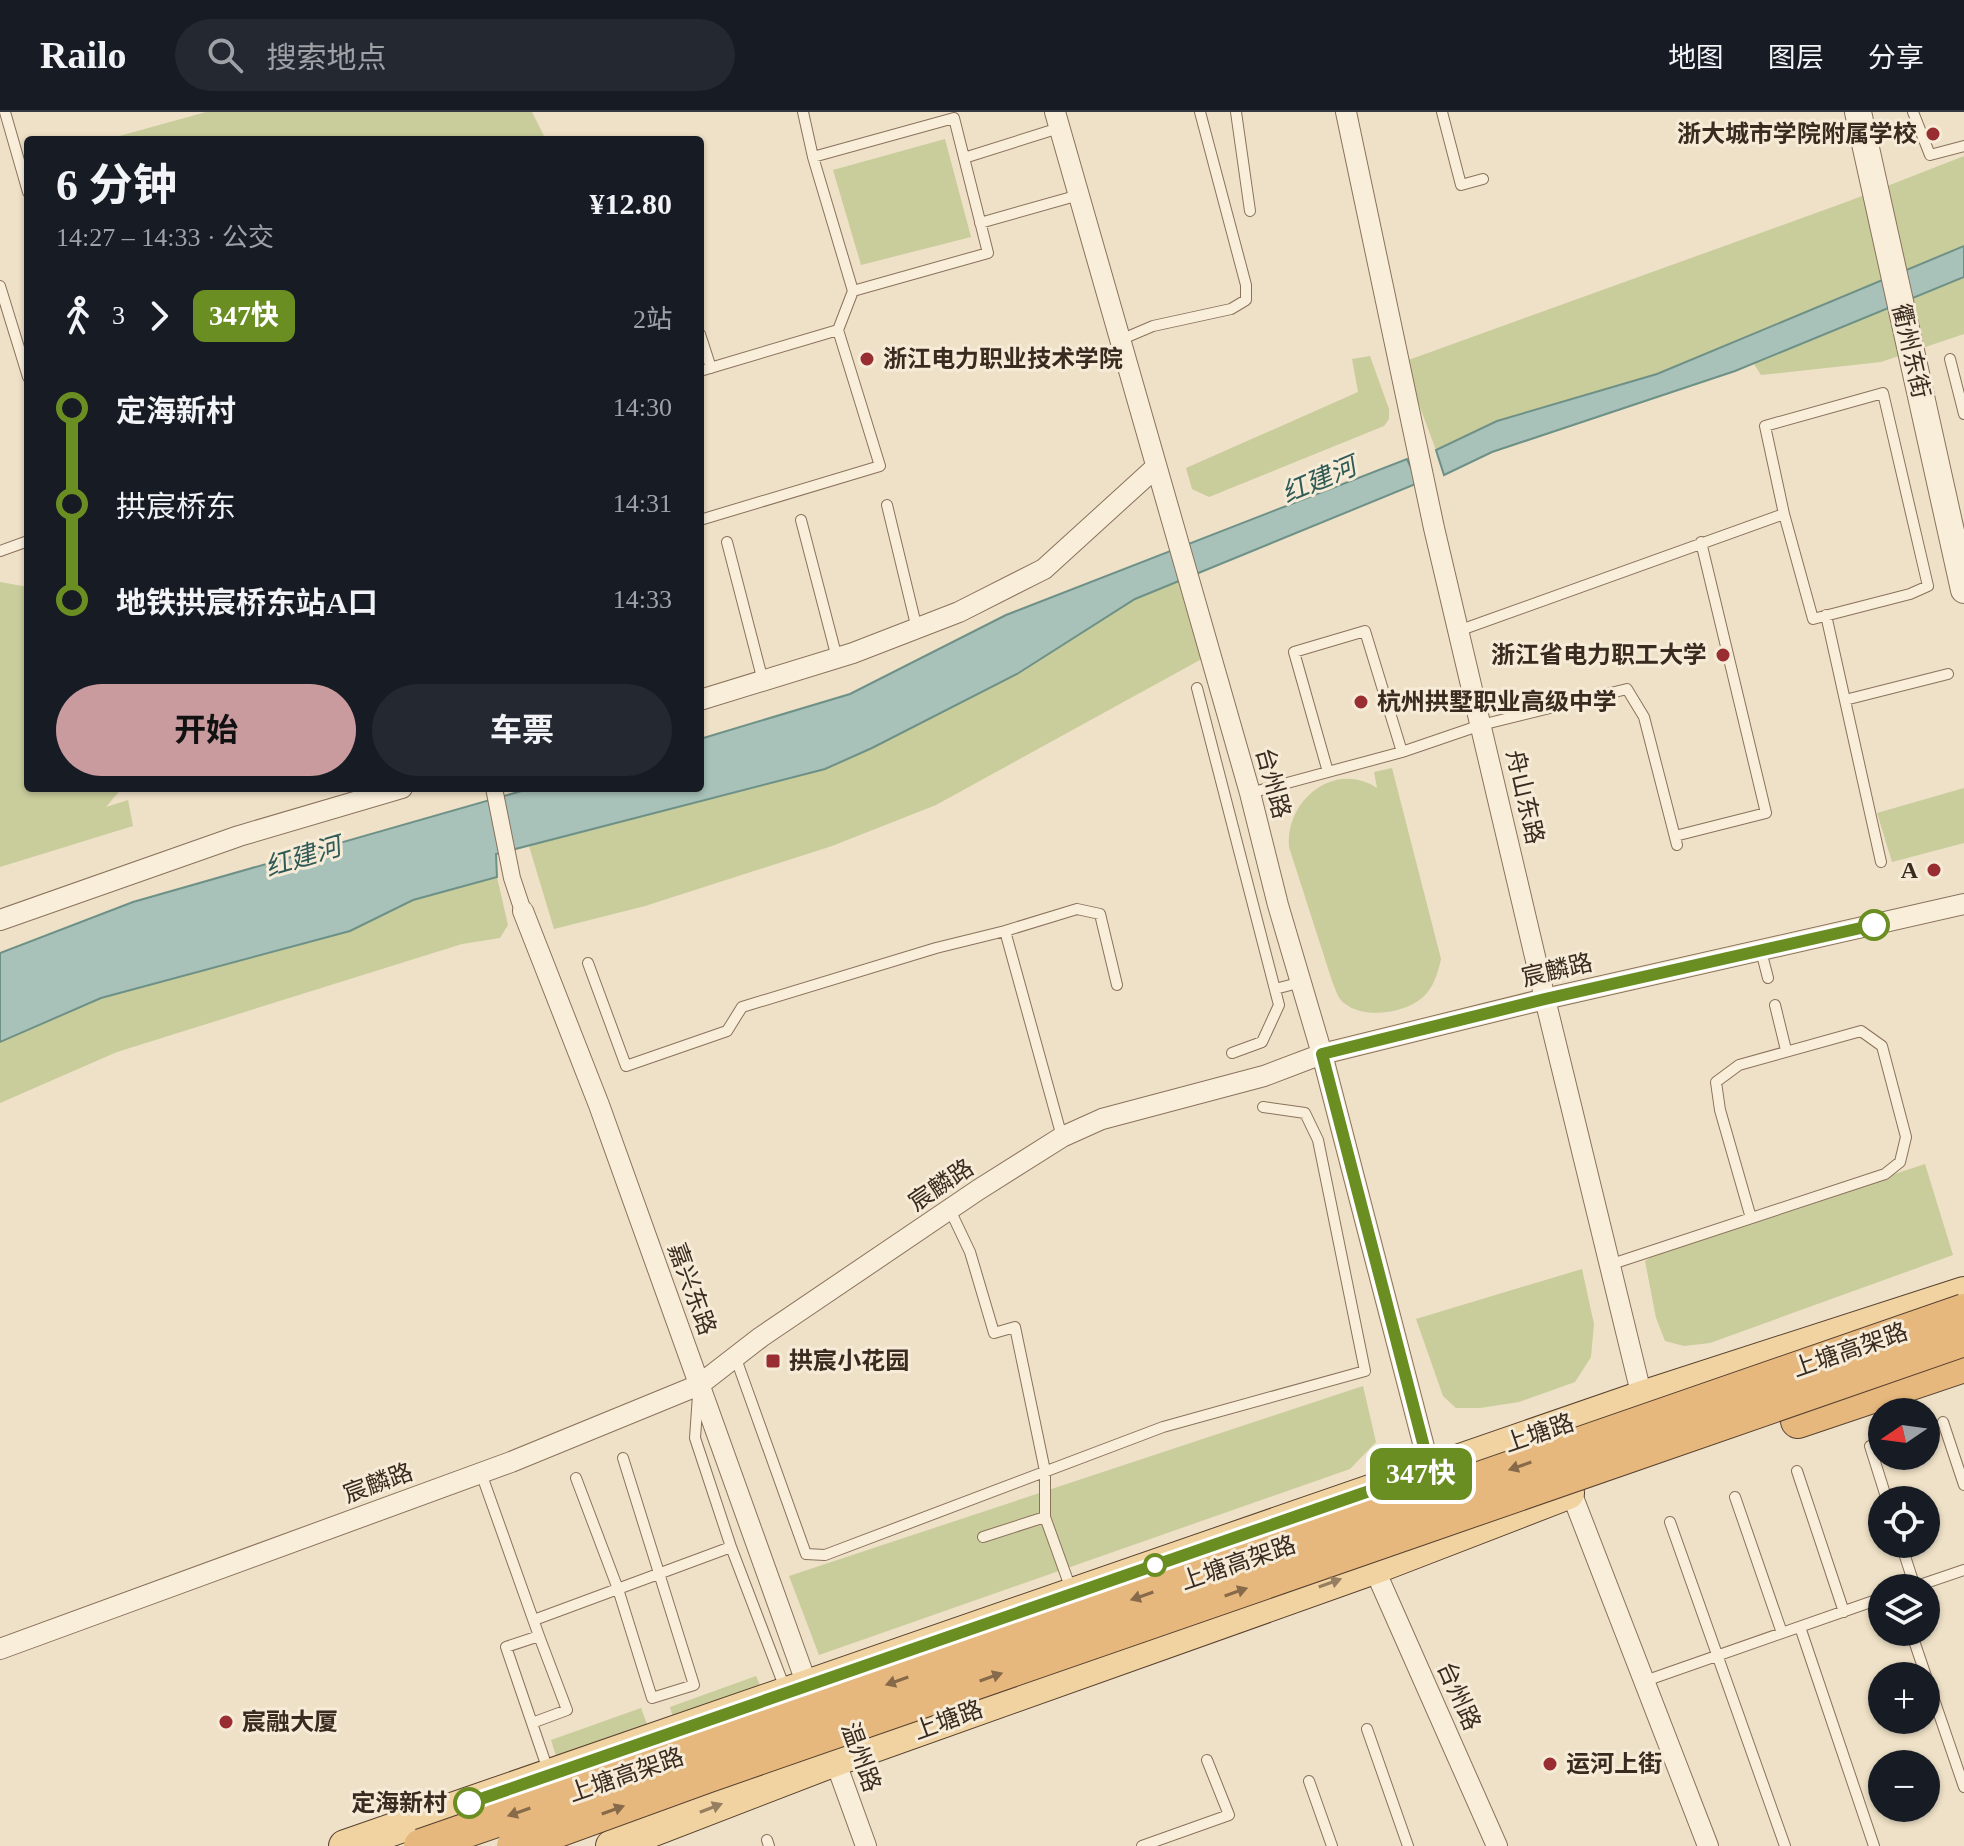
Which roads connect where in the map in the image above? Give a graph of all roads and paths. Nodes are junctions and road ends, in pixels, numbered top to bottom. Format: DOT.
graph roads {
  1 [pos="5,112"];
  2 [pos="803,112"];
  3 [pos="1200,112"];
  4 [pos="1236,112"];
  5 [pos="1346,112"];
  6 [pos="1442,112"];
  7 [pos="1858,112"];
  8 [pos="1913,112"];
  9 [pos="1057,120"];
  10 [pos="1964,146"];
  11 [pos="813,157"];
  12 [pos="964,158"];
  13 [pos="24,178"];
  14 [pos="1483,179"];
  15 [pos="1079,195"];
  16 [pos="1250,211"];
  17 [pos="980,223"];
  18 [pos="0,286"];
  19 [pos="853,291"];
  20 [pos="838,330"];
  21 [pos="1120,340"];
  22 [pos="1950,359"];
  23 [pos="24,364"];
  24 [pos="705,369"];
  25 [pos="1964,414"];
  26 [pos="1155,468"];
  27 [pos="887,505"];
  28 [pos="1784,514"];
  29 [pos="704,519"];
  30 [pos="801,520"];
  31 [pos="24,542"];
  32 [pos="727,542"];
  33 [pos="1701,542"];
  34 [pos="0,551"];
  35 [pos="1964,590"];
  36 [pos="1826,615"];
  37 [pos="917,629"];
  38 [pos="1458,631"];
  39 [pos="837,658"];
  40 [pos="1948,674"];
  41 [pos="763,681"];
  42 [pos="1197,688"];
  43 [pos="704,699"];
  44 [pos="1845,700"];
  45 [pos="1481,725"];
  46 [pos="1402,752"];
  47 [pos="1328,772"];
  48 [pos="388,792"];
  49 [pos="495,792"];
  50 [pos="1250,793"];
  51 [pos="1881,862"];
  52 [pos="1964,904"];
  53 [pos="523,911"];
  54 [pos="0,920"];
  55 [pos="1005,931"];
  56 [pos="1761,951"];
  57 [pos="588,963"];
  58 [pos="1768,978"];
  59 [pos="1302,982"];
  60 [pos="1117,985"];
  61 [pos="1275,989"];
  62 [pos="1545,999"];
  63 [pos="1775,1005"];
  64 [pos="1786,1050"];
  65 [pos="1232,1053"];
  66 [pos="1322,1054"];
  67 [pos="1263,1107"];
  68 [pos="1062,1137"];
  69 [pos="950,1210"];
  70 [pos="1751,1218"];
  71 [pos="1609,1265"];
  72 [pos="1964,1293"];
  73 [pos="1964,1311"];
  74 [pos="1964,1339"];
  75 [pos="735,1356"];
  76 [pos="1964,1356"];
  77 [pos="1964,1365"];
  78 [pos="699,1385"];
  79 [pos="1642,1397"];
  80 [pos="1943,1422"];
  81 [pos="623,1458"];
  82 [pos="1430,1470"];
  83 [pos="1045,1471"];
  84 [pos="1572,1471"];
  85 [pos="1797,1471"];
  86 [pos="481,1473"];
  87 [pos="576,1478"];
  88 [pos="1964,1485"];
  89 [pos="1735,1497"];
  90 [pos="1045,1517"];
  91 [pos="1670,1522"];
  92 [pos="983,1537"];
  93 [pos="731,1547"];
  94 [pos="1374,1568"];
  95 [pos="1964,1570"];
  96 [pos="659,1574"];
  97 [pos="1940,1578"];
  98 [pos="618,1589"];
  99 [pos="1073,1594"];
  100 [pos="1868,1603"];
  101 [pos="1844,1612"];
  102 [pos="534,1620"];
  103 [pos="1800,1627"];
  104 [pos="1782,1633"];
  105 [pos="539,1636"];
  106 [pos="0,1649"];
  107 [pos="1718,1656"];
  108 [pos="1645,1681"];
  109 [pos="797,1689"];
  110 [pos="1940,1717"];
  111 [pos="532,1723"];
  112 [pos="1367,1729"];
  113 [pos="835,1760"];
  114 [pos="1207,1760"];
  115 [pos="550,1775"];
  116 [pos="1309,1781"];
  117 [pos="1964,1787"];
  118 [pos="1171,1841"];
  119 [pos="345,1846"];
  120 [pos="421,1846"];
  121 [pos="514,1846"];
  122 [pos="612,1846"];
  123 [pos="866,1846"];
  124 [pos="1142,1846"];
  125 [pos="1332,1846"];
  126 [pos="1408,1846"];
  127 [pos="1497,1846"];
  128 [pos="1708,1846"];
  129 [pos="1785,1846"];
  130 [pos="1874,1846"];
  1 -- 13 [label="lane"];
  2 -- 11 [label="lane"];
  3 -- 21 [label="lane"];
  4 -- 16 [label="lane"];
  5 -- 38 [label="street, 舟山东路"];
  6 -- 14 [label="lane"];
  7 -- 35 [label="street, 衢州东街"];
  8 -- 10 [label="lane"];
  9 -- 12 [label="lane"];
  9 -- 15 [label="street, 台州路"];
  11 -- 12 [label="lane"];
  11 -- 19 [label="lane"];
  12 -- 17 [label="lane"];
  15 -- 17 [label="lane"];
  15 -- 21 [label="street, 台州路"];
  17 -- 19 [label="lane"];
  18 -- 23 [label="lane"];
  19 -- 20 [label="lane"];
  20 -- 24 [label="lane"];
  20 -- 29 [label="lane"];
  21 -- 26 [label="street, 台州路"];
  22 -- 25 [label="lane"];
  26 -- 37 [label="street"];
  26 -- 50 [label="street, 台州路"];
  27 -- 37 [label="lane"];
  28 -- 33 [label="lane"];
  28 -- 36 [label="lane"];
  28 -- 36 [label="lane"];
  30 -- 39 [label="lane"];
  31 -- 34 [label="lane"];
  32 -- 41 [label="lane"];
  33 -- 38 [label="lane"];
  33 -- 45 [label="lane"];
  36 -- 44 [label="lane"];
  37 -- 39 [label="street"];
  38 -- 45 [label="street, 舟山东路"];
  39 -- 41 [label="street"];
  40 -- 44 [label="lane"];
  41 -- 43 [label="street"];
  42 -- 61 [label="lane"];
  44 -- 51 [label="lane"];
  45 -- 46 [label="lane"];
  45 -- 62 [label="street, 舟山东路"];
  46 -- 47 [label="lane"];
  46 -- 47 [label="lane"];
  47 -- 50 [label="lane"];
  48 -- 54 [label="street"];
  49 -- 53 [label="street"];
  50 -- 59 [label="street, 台州路"];
  52 -- 56 [label="street, 宸麟路"];
  53 -- 78 [label="street, 嘉兴东路"];
  55 -- 57 [label="lane"];
  55 -- 60 [label="lane"];
  55 -- 68 [label="lane"];
  56 -- 58 [label="lane"];
  56 -- 62 [label="street, 宸麟路"];
  59 -- 61 [label="lane"];
  59 -- 66 [label="street, 台州路"];
  61 -- 65 [label="lane"];
  62 -- 66 [label="street, 宸麟路"];
  62 -- 71 [label="street, 舟山东路"];
  63 -- 64 [label="lane"];
  64 -- 70 [label="lane"];
  64 -- 70 [label="lane"];
  66 -- 68 [label="street, 宸麟路"];
  66 -- 82 [label="street, 台州路"];
  67 -- 83 [label="lane"];
  68 -- 69 [label="street, 宸麟路"];
  69 -- 75 [label="street, 宸麟路"];
  69 -- 83 [label="lane"];
  70 -- 71 [label="lane"];
  71 -- 79 [label="street, 舟山东路"];
  72 -- 79 [label="main road, 上塘路"];
  72 -- 84 [label="highway, bridge"];
  73 -- 84 [label="highway, 上塘高架路, bridge"];
  74 -- 84 [label="highway, 上塘高架路, bridge"];
  75 -- 78 [label="street, 宸麟路"];
  75 -- 83 [label="lane"];
  76 -- 84 [label="main road, 上塘路"];
  77 -- 84 [label="highway, bridge"];
  78 -- 86 [label="street, 宸麟路"];
  78 -- 93 [label="lane"];
  78 -- 109 [label="street, 嘉兴东路"];
  79 -- 82 [label="main road, 上塘路"];
  80 -- 88 [label="lane"];
  81 -- 96 [label="lane"];
  82 -- 99 [label="main road, 上塘路"];
  83 -- 90 [label="lane"];
  84 -- 94 [label="main road, 上塘路"];
  84 -- 108 [label="street"];
  84 -- 120 [label="highway, 上塘高架路, one-way, bridge"];
  121 -- 84 [label="highway, 上塘高架路, one-way, bridge"];
  85 -- 101 [label="lane"];
  86 -- 102 [label="lane"];
  86 -- 106 [label="street, 宸麟路"];
  87 -- 98 [label="lane"];
  89 -- 104 [label="lane"];
  90 -- 92 [label="lane"];
  90 -- 99 [label="lane"];
  91 -- 107 [label="lane"];
  93 -- 96 [label="lane"];
  93 -- 109 [label="lane"];
  113 -- 94 [label="main road, 上塘路, one-way"];
  94 -- 127 [label="street, 台州路"];
  95 -- 97 [label="lane"];
  96 -- 98 [label="lane"];
  96 -- 98 [label="lane"];
  98 -- 102 [label="lane"];
  99 -- 109 [label="main road, 上塘路"];
  100 -- 101 [label="lane"];
  101 -- 103 [label="lane"];
  102 -- 105 [label="lane"];
  103 -- 104 [label="lane"];
  103 -- 130 [label="lane"];
  104 -- 107 [label="lane"];
  105 -- 111 [label="lane"];
  105 -- 111 [label="lane"];
  107 -- 108 [label="lane"];
  107 -- 129 [label="lane"];
  108 -- 128 [label="street"];
  109 -- 113 [label="street, 温州路"];
  109 -- 115 [label="main road, 上塘路"];
  110 -- 117 [label="lane"];
  111 -- 115 [label="lane"];
  112 -- 126 [label="lane"];
  122 -- 113 [label="main road, 上塘路, one-way"];
  113 -- 123 [label="street, 温州路"];
  114 -- 118 [label="lane"];
  115 -- 119 [label="main road, 上塘路"];
  116 -- 125 [label="lane"];
  118 -- 124 [label="lane"];
}
